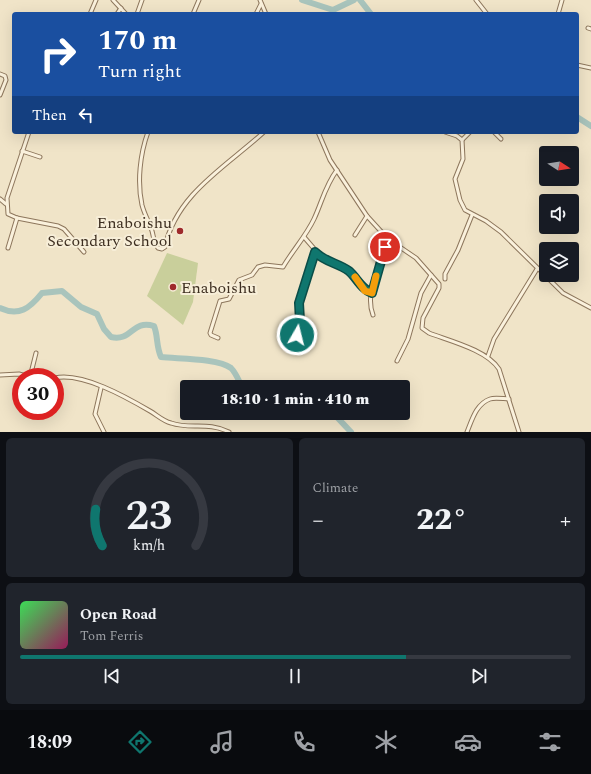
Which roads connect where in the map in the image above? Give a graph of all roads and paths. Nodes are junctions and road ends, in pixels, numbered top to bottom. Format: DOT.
graph roads {
  1 [pos="96,0"];
  2 [pos="113,0"];
  3 [pos="142,0"];
  4 [pos="199,0"];
  5 [pos="476,0"];
  6 [pos="562,0"];
  7 [pos="260,2"];
  8 [pos="121,8"];
  9 [pos="91,12"];
  10 [pos="118,12"];
  11 [pos="124,12"];
  12 [pos="138,12"];
  13 [pos="194,12"];
  14 [pos="257,12"];
  15 [pos="265,12"];
  16 [pos="485,12"];
  17 [pos="559,12"];
  18 [pos="579,65"];
  19 [pos="591,68"];
  20 [pos="0,74"];
  21 [pos="0,95"];
  22 [pos="28,134"];
  23 [pos="148,134"];
  24 [pos="262,134"];
  25 [pos="319,134"];
  26 [pos="452,134"];
  27 [pos="468,134"];
  28 [pos="496,134"];
  29 [pos="501,139"];
  30 [pos="462,140"];
  31 [pos="22,151"];
  32 [pos="40,157"];
  33 [pos="336,170"];
  34 [pos="0,199"];
  35 [pos="6,204"];
  36 [pos="472,215"];
  37 [pos="367,216"];
  38 [pos="17,218"];
  39 [pos="355,234"];
  40 [pos="304,237"];
  41 [pos="388,239"];
  42 [pos="8,248"];
  43 [pos="84,252"];
  44 [pos="315,252"];
  45 [pos="537,269"];
  46 [pos="431,275"];
  47 [pos="446,279"];
  48 [pos="372,293"];
  49 [pos="591,308"];
  50 [pos="373,315"];
  51 [pos="218,338"];
  52 [pos="300,348"];
  53 [pos="36,353"];
  54 [pos="488,356"];
  55 [pos="397,361"];
  56 [pos="32,368"];
  57 [pos="12,374"];
  58 [pos="0,375"];
  59 [pos="64,377"];
  60 [pos="101,388"];
  61 [pos="509,399"];
  62 [pos="214,426"];
  63 [pos="104,432"];
  64 [pos="213,432"];
  65 [pos="229,432"];
  66 [pos="467,432"];
  67 [pos="519,432"];
  1 -- 9 [label="street"];
  2 -- 8 [label="street"];
  3 -- 12 [label="street"];
  4 -- 13 [label="street"];
  5 -- 16 [label="street"];
  6 -- 17 [label="street"];
  7 -- 14 [label="street"];
  7 -- 15 [label="street"];
  8 -- 10 [label="street"];
  8 -- 11 [label="street"];
  18 -- 19 [label="street"];
  20 -- 21 [label="street"];
  22 -- 31 [label="street"];
  23 -- 24 [label="street"];
  25 -- 33 [label="street"];
  26 -- 30 [label="street"];
  27 -- 30 [label="street"];
  28 -- 29 [label="street"];
  30 -- 36 [label="street"];
  31 -- 32 [label="street"];
  31 -- 35 [label="street"];
  33 -- 37 [label="street"];
  33 -- 40 [label="street"];
  34 -- 35 [label="street"];
  35 -- 38 [label="street"];
  36 -- 45 [label="street"];
  36 -- 47 [label="street"];
  37 -- 39 [label="street"];
  37 -- 41 [label="street"];
  38 -- 42 [label="street"];
  38 -- 43 [label="street"];
  40 -- 44 [label="street"];
  40 -- 51 [label="street"];
  41 -- 46 [label="street"];
  41 -- 48 [label="street"];
  44 -- 48 [label="street"];
  44 -- 52 [label="street"];
  45 -- 49 [label="street"];
  45 -- 54 [label="street"];
  46 -- 54 [label="street"];
  46 -- 55 [label="street"];
  48 -- 50 [label="street"];
  53 -- 56 [label="street"];
  54 -- 61 [label="street"];
  57 -- 58 [label="street"];
  59 -- 60 [label="street"];
  60 -- 62 [label="street"];
  60 -- 63 [label="street"];
  61 -- 66 [label="street"];
  61 -- 67 [label="street"];
  62 -- 64 [label="street"];
  62 -- 65 [label="street"];
}
